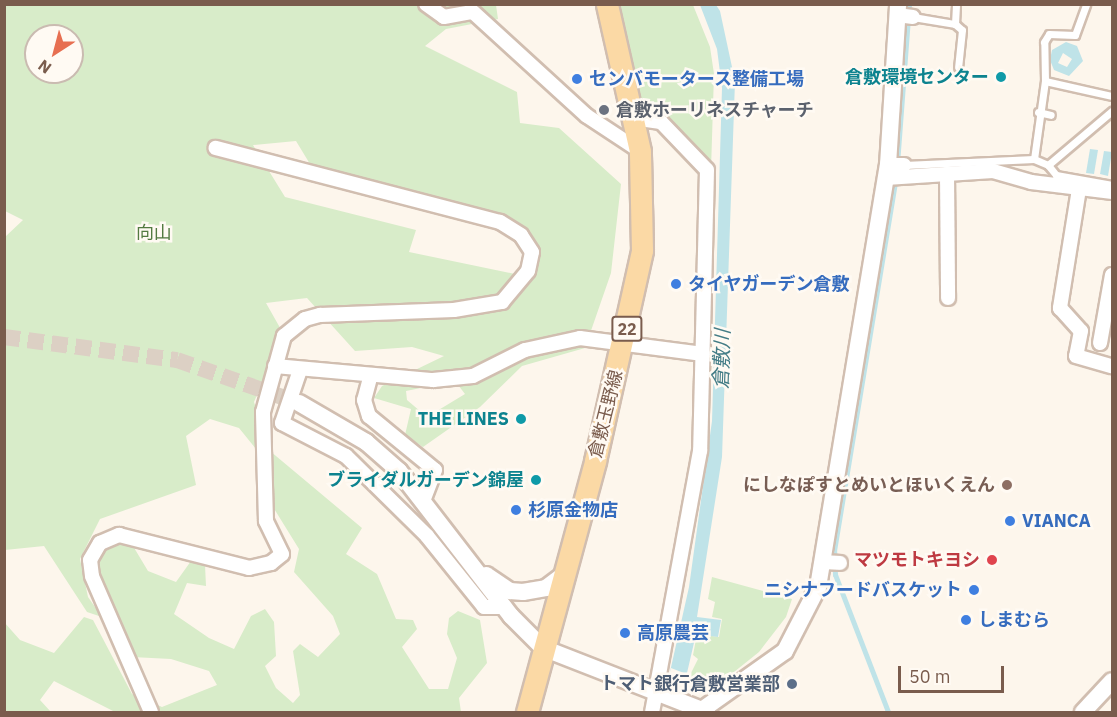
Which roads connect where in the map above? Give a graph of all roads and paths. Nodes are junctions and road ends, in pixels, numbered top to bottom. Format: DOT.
graph roads {
  1 [pos="426,4"];
  2 [pos="607,4"];
  3 [pos="956,4"];
  4 [pos="1086,4"];
  5 [pos="905,14"];
  6 [pos="955,24"];
  7 [pos="958,67"];
  8 [pos="1045,81"];
  9 [pos="1113,96"];
  10 [pos="1113,111"];
  11 [pos="1038,112"];
  12 [pos="1051,115"];
  13 [pos="632,118"];
  14 [pos="216,148"];
  15 [pos="640,151"];
  16 [pos="1034,159"];
  17 [pos="1048,165"];
  18 [pos="895,170"];
  19 [pos="947,174"];
  20 [pos="1113,185"];
  21 [pos="1079,189"];
  22 [pos="1113,192"];
  23 [pos="1113,275"];
  24 [pos="948,298"];
  25 [pos="1100,343"];
  26 [pos="623,345"];
  27 [pos="702,354"];
  28 [pos="275,366"];
  29 [pos="1113,366"];
  30 [pos="300,370"];
  31 [pos="370,378"];
  32 [pos="299,403"];
  33 [pos="424,498"];
  34 [pos="476,567"];
  35 [pos="562,576"];
  36 [pos="505,607"];
  37 [pos="543,648"];
  38 [pos="1113,681"];
  39 [pos="661,691"];
  40 [pos="152,712"];
  41 [pos="527,712"];
  42 [pos="652,712"];
  43 [pos="703,712"];
  44 [pos="1083,712"];
  1 -- 15 [label="street"];
  2 -- 13 [label="main road, 倉敷玉野線 / 22"];
  3 -- 6 [label="lane"];
  4 -- 8 [label="lane"];
  5 -- 6 [label="lane"];
  5 -- 18 [label="street"];
  6 -- 7 [label="lane"];
  8 -- 9 [label="lane"];
  8 -- 11 [label="lane"];
  10 -- 17 [label="lane"];
  11 -- 12 [label="lane"];
  11 -- 16 [label="lane"];
  13 -- 15 [label="main road, 倉敷玉野線 / 22"];
  13 -- 27 [label="street"];
  14 -- 28 [label="street"];
  15 -- 26 [label="main road, 倉敷玉野線 / 22"];
  16 -- 17 [label="lane"];
  16 -- 18 [label="lane"];
  17 -- 20 [label="lane"];
  18 -- 19 [label="street"];
  18 -- 43 [label="street"];
  19 -- 21 [label="street"];
  19 -- 24 [label="street"];
  21 -- 22 [label="street"];
  21 -- 29 [label="street"];
  23 -- 25 [label="street"];
  26 -- 27 [label="street"];
  26 -- 31 [label="street"];
  26 -- 35 [label="main road, 倉敷玉野線 / 22"];
  27 -- 39 [label="street"];
  28 -- 30 [label="street"];
  28 -- 40 [label="street"];
  30 -- 31 [label="street"];
  30 -- 36 [label="street"];
  31 -- 33 [label="street"];
  32 -- 33 [label="street"];
  33 -- 34 [label="street"];
  34 -- 35 [label="street"];
  34 -- 36 [label="street"];
  35 -- 37 [label="main road, 倉敷玉野線 / 22"];
  36 -- 37 [label="street"];
  37 -- 39 [label="street"];
  37 -- 41 [label="main road, 倉敷玉野線 / 22"];
  38 -- 44 [label="street"];
  39 -- 42 [label="street"];
  39 -- 43 [label="street"];
}
